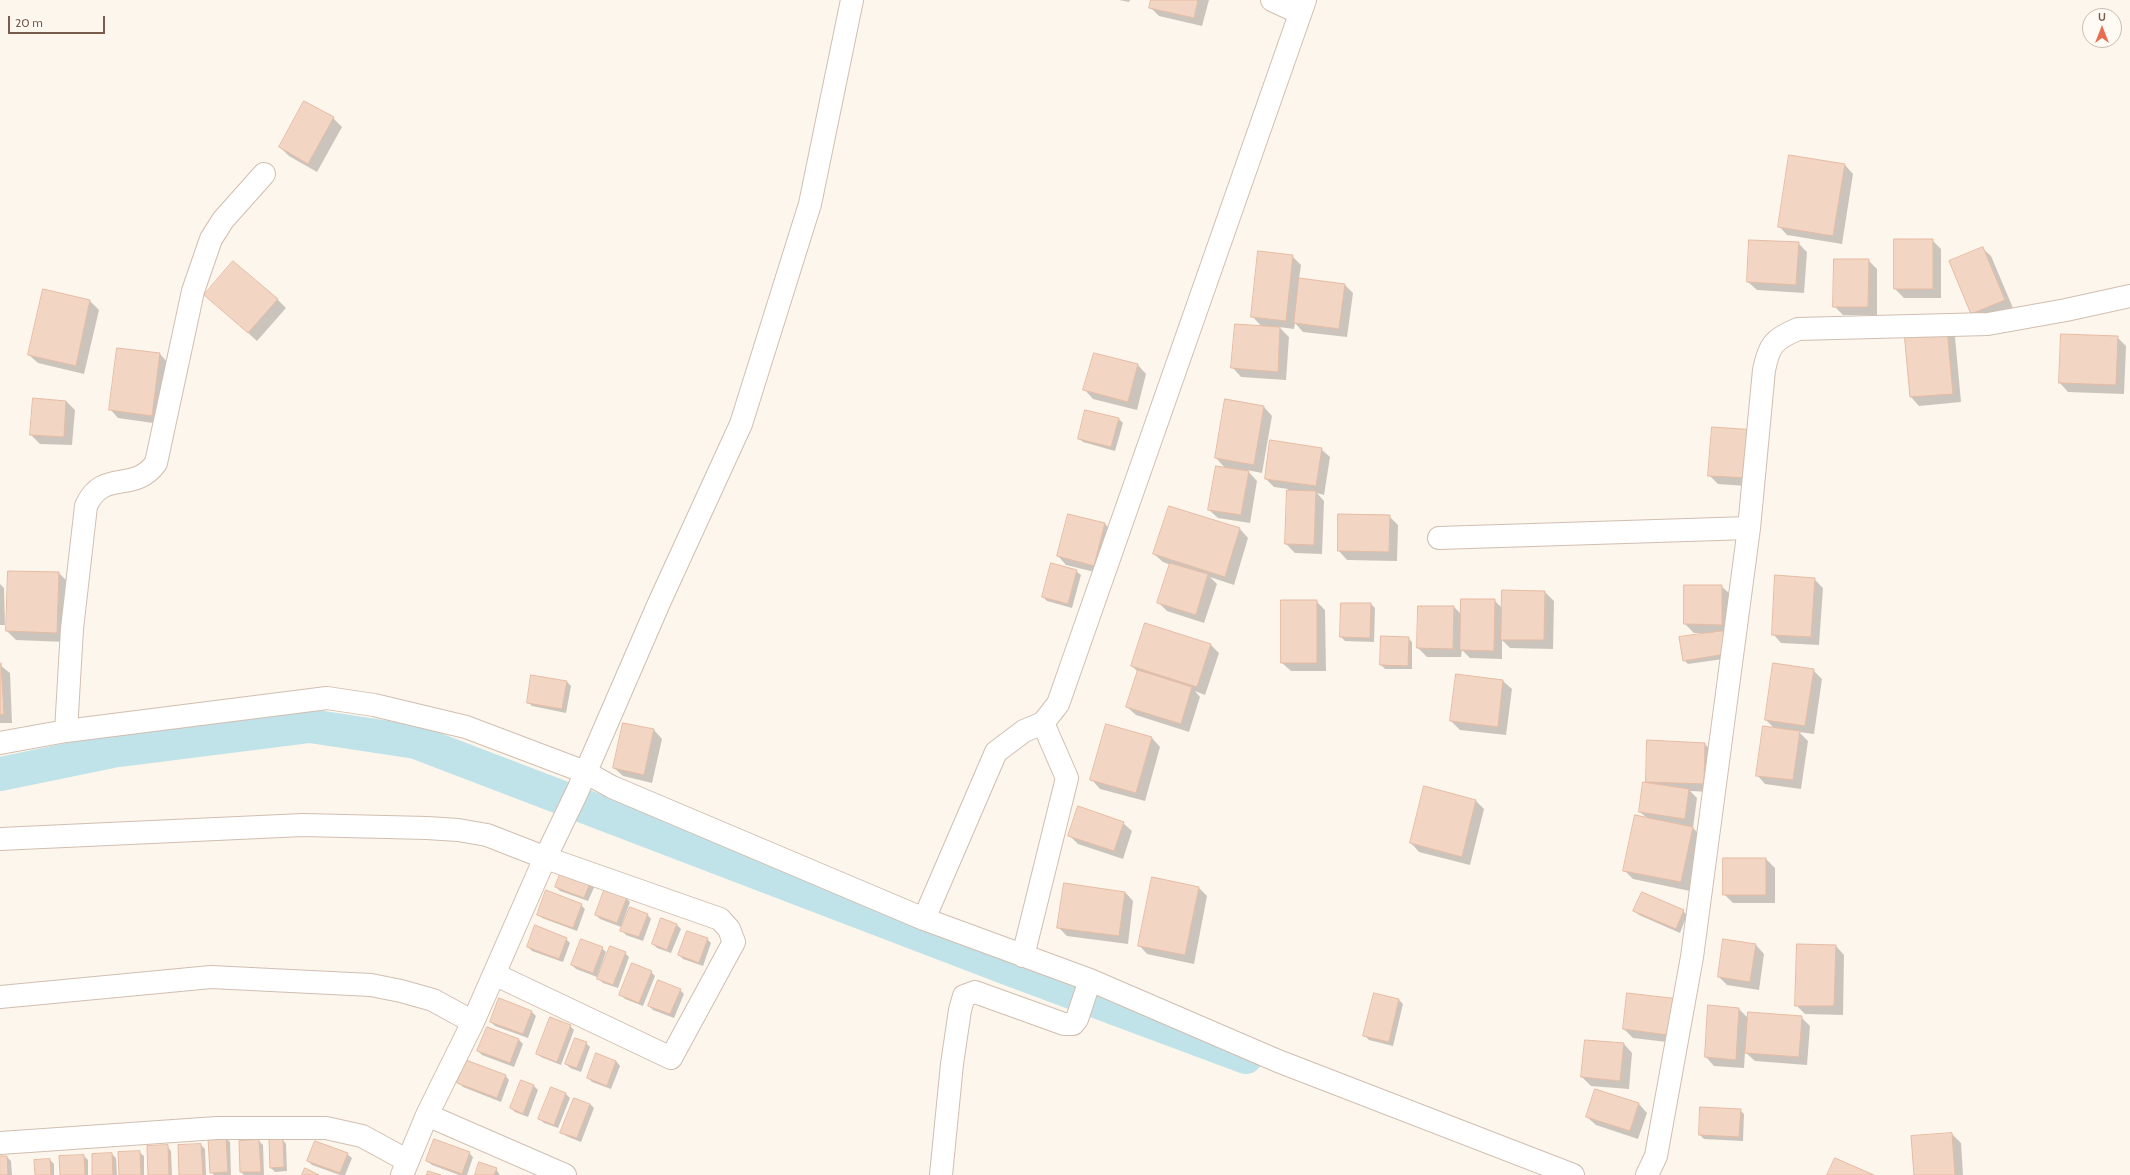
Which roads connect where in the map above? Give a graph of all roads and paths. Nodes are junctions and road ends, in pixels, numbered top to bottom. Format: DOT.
graph roads {
  1 [pos="852,0"];
  2 [pos="1272,0"];
  3 [pos="1302,6"];
  4 [pos="264,174"];
  5 [pos="2130,296"];
  6 [pos="1749,528"];
  7 [pos="1439,538"];
  8 [pos="1043,723"];
  9 [pos="66,731"];
  10 [pos="0,743"];
  11 [pos="581,781"];
  12 [pos="0,840"];
  13 [pos="550,849"];
  14 [pos="924,919"];
  15 [pos="1023,956"];
  16 [pos="494,974"];
  17 [pos="1089,985"];
  18 [pos="0,997"];
  19 [pos="474,1022"];
  20 [pos="427,1115"];
  21 [pos="0,1143"];
  22 [pos="405,1168"];
  23 [pos="564,1175"];
  24 [pos="941,1175"];
  25 [pos="1573,1175"];
  26 [pos="1647,1175"];
  1 -- 11 [label="street"];
  2 -- 3 [label="street"];
  3 -- 8 [label="street"];
  4 -- 9 [label="street"];
  5 -- 6 [label="street"];
  6 -- 7 [label="street"];
  6 -- 26 [label="street"];
  8 -- 14 [label="street"];
  8 -- 15 [label="street"];
  9 -- 10 [label="street"];
  9 -- 11 [label="street"];
  11 -- 13 [label="street"];
  11 -- 14 [label="street"];
  12 -- 13 [label="street"];
  13 -- 16 [label="street"];
  13 -- 16 [label="street"];
  14 -- 15 [label="street"];
  15 -- 17 [label="street"];
  16 -- 19 [label="street"];
  17 -- 24 [label="street"];
  17 -- 25 [label="street"];
  18 -- 19 [label="street"];
  19 -- 20 [label="street"];
  20 -- 22 [label="street"];
  20 -- 23 [label="street"];
  21 -- 22 [label="street"];
}
